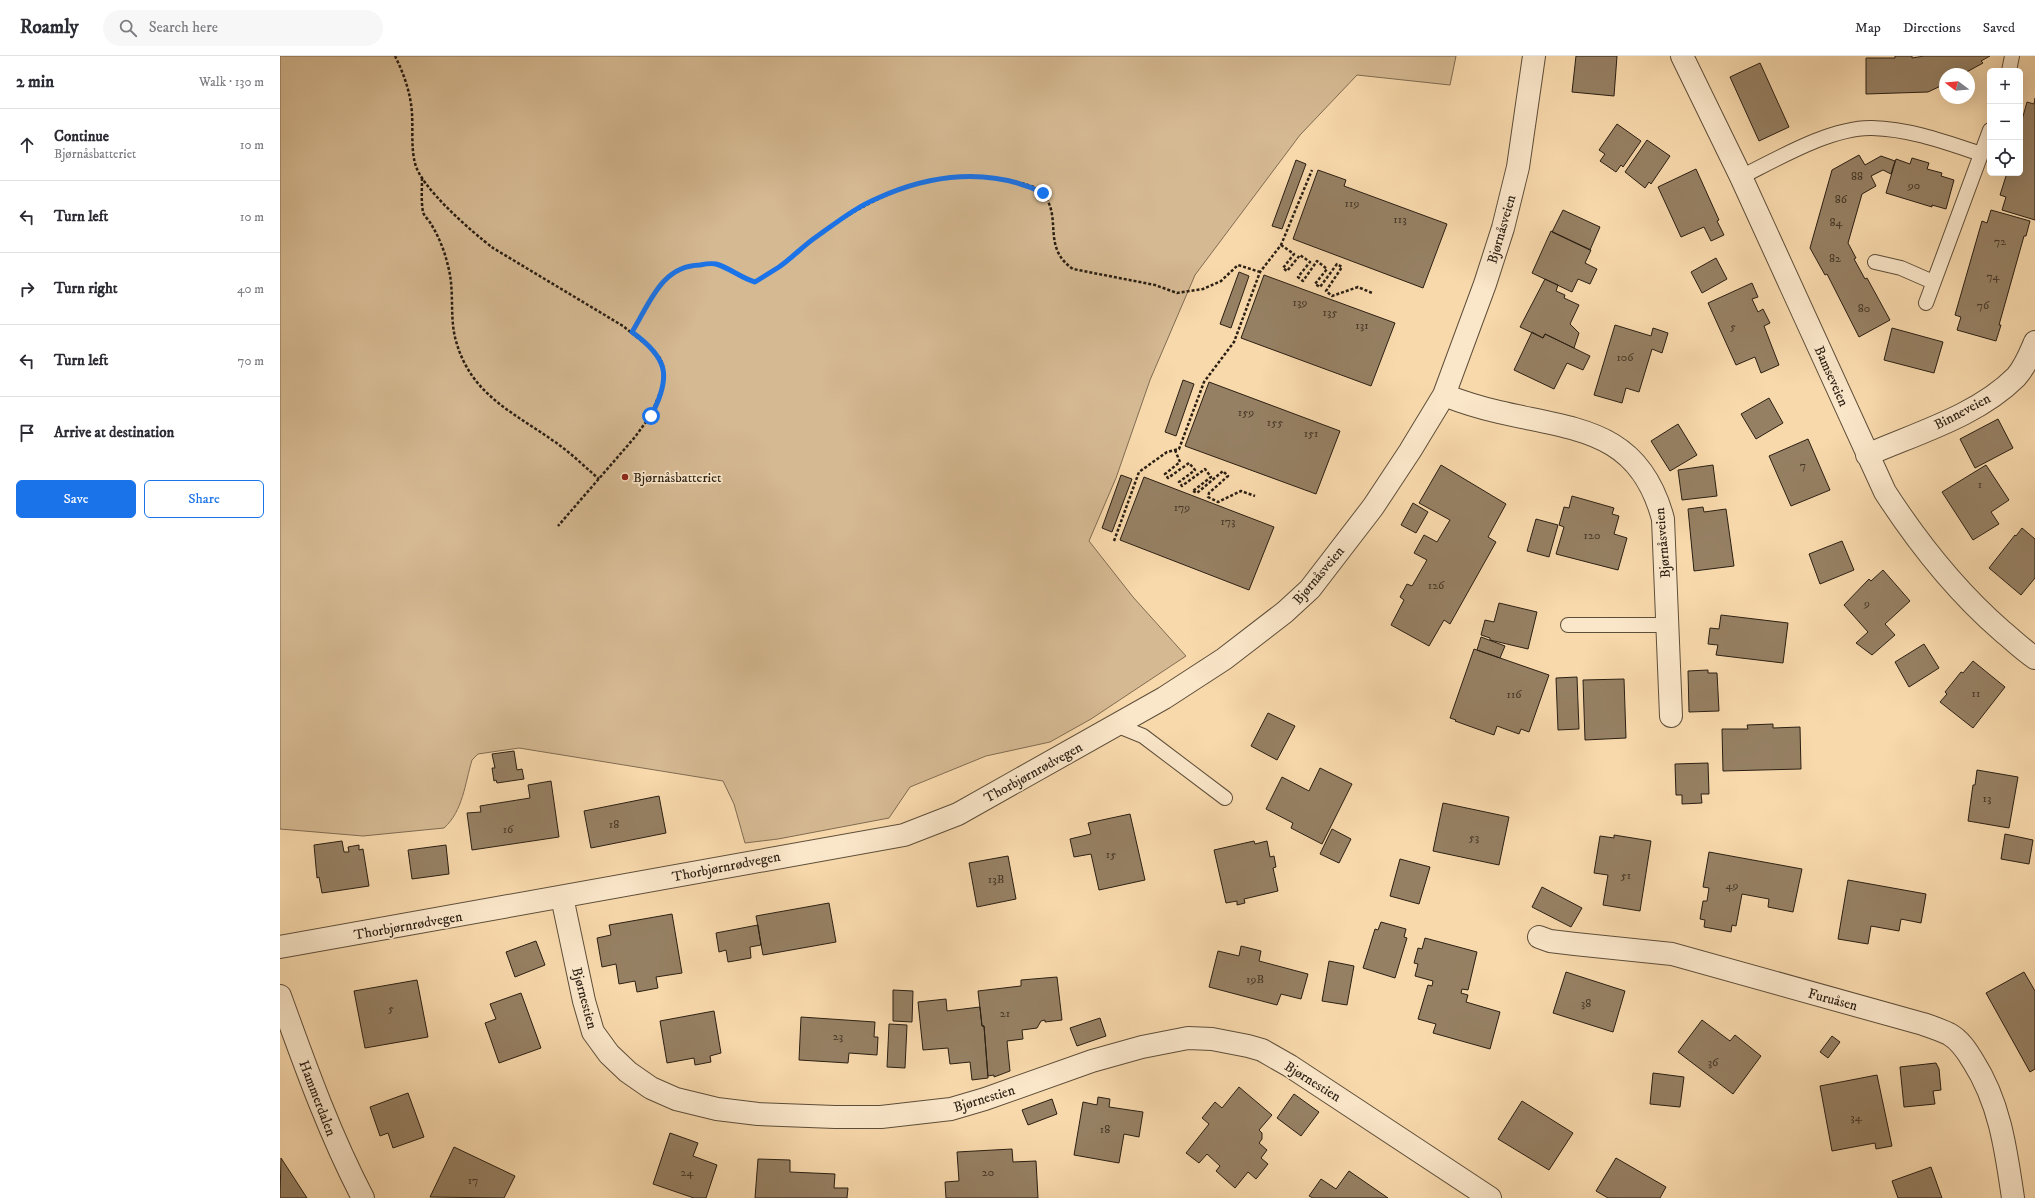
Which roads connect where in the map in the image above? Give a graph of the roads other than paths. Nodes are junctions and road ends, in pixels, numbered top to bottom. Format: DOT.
graph roads {
  1 [pos="1534,56"];
  2 [pos="1682,56"];
  3 [pos="2012,56"];
  4 [pos="2010,68"];
  5 [pos="1987,138"];
  6 [pos="1981,154"];
  7 [pos="1741,177"];
  8 [pos="1875,262"];
  9 [pos="1933,282"];
  10 [pos="1926,303"];
  11 [pos="2035,342"];
  12 [pos="1444,395"];
  13 [pos="1867,455"];
  14 [pos="1568,625"];
  15 [pos="1668,625"];
  16 [pos="2035,658"];
  17 [pos="1146,708"];
  18 [pos="1671,716"];
  19 [pos="1116,725"];
  20 [pos="1225,798"];
  21 [pos="562,897"];
  22 [pos="1539,937"];
  23 [pos="280,947"];
  24 [pos="280,996"];
  25 [pos="363,1198"];
  26 [pos="1490,1198"];
  27 [pos="2013,1198"];
  1 -- 12 [label="street, Bjørnåsveien"];
  2 -- 7 [label="street, Bamseveien"];
  3 -- 4 [label="lane"];
  5 -- 6 [label="lane"];
  6 -- 7 [label="lane"];
  6 -- 9 [label="lane"];
  7 -- 13 [label="street, Bamseveien"];
  8 -- 9 [label="lane"];
  9 -- 10 [label="lane"];
  11 -- 13 [label="street, Binneveien"];
  12 -- 15 [label="street, Bjørnåsveien"];
  12 -- 17 [label="street, Bjørnåsveien"];
  13 -- 16 [label="street, Bamseveien"];
  14 -- 15 [label="lane"];
  15 -- 18 [label="street, Bjørnåsveien"];
  17 -- 19 [label="street, Thorbjørnrødvegen"];
  19 -- 20 [label="lane"];
  19 -- 21 [label="street, Thorbjørnrødvegen"];
  21 -- 23 [label="street, Thorbjørnrødvegen"];
  21 -- 26 [label="street, Bjørnestien"];
  22 -- 27 [label="street, Furuåsen"];
  24 -- 25 [label="street, Hammerdalen"];
}
